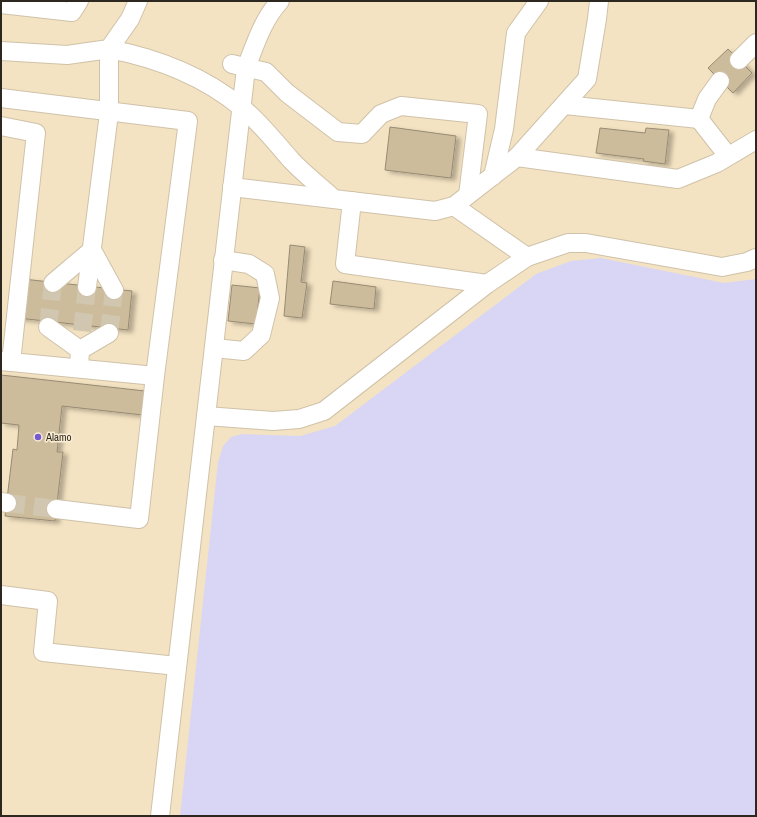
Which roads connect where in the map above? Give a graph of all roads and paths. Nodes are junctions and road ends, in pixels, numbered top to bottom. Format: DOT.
graph roads {
  1 [pos="79,1"];
  2 [pos="138,1"];
  3 [pos="280,1"];
  4 [pos="539,1"];
  5 [pos="599,1"];
  6 [pos="1,4"];
  7 [pos="756,43"];
  8 [pos="109,49"];
  9 [pos="1,51"];
  10 [pos="739,60"];
  11 [pos="239,66"];
  12 [pos="720,81"];
  13 [pos="1,98"];
  14 [pos="565,105"];
  15 [pos="242,107"];
  16 [pos="109,113"];
  17 [pos="699,119"];
  18 [pos="1,126"];
  19 [pos="756,140"];
  20 [pos="728,156"];
  21 [pos="517,157"];
  22 [pos="493,176"];
  23 [pos="232,187"];
  24 [pos="334,199"];
  25 [pos="352,201"];
  26 [pos="461,201"];
  27 [pos="92,250"];
  28 [pos="527,258"];
  29 [pos="756,258"];
  30 [pos="224,260"];
  31 [pos="53,283"];
  32 [pos="487,284"];
  33 [pos="87,287"];
  34 [pos="114,290"];
  35 [pos="48,327"];
  36 [pos="82,331"];
  37 [pos="109,333"];
  38 [pos="214,348"];
  39 [pos="80,350"];
  40 [pos="6,361"];
  41 [pos="78,368"];
  42 [pos="155,376"];
  43 [pos="206,416"];
  44 [pos="56,509"];
  45 [pos="1,595"];
  46 [pos="177,666"];
  47 [pos="160,816"];
  1 -- 6 [label="lane"];
  2 -- 8 [label="lane"];
  3 -- 11 [label="lane"];
  4 -- 22 [label="lane"];
  5 -- 14 [label="lane"];
  7 -- 10 [label="lane"];
  8 -- 9 [label="lane"];
  8 -- 15 [label="lane"];
  8 -- 16 [label="lane"];
  11 -- 15 [label="lane"];
  11 -- 26 [label="lane"];
  12 -- 17 [label="lane"];
  13 -- 16 [label="lane"];
  14 -- 17 [label="lane"];
  14 -- 21 [label="lane"];
  15 -- 23 [label="lane"];
  15 -- 24 [label="lane"];
  16 -- 27 [label="lane"];
  16 -- 42 [label="lane"];
  17 -- 20 [label="lane"];
  18 -- 40 [label="lane"];
  19 -- 20 [label="lane"];
  20 -- 21 [label="lane"];
  21 -- 22 [label="lane"];
  22 -- 26 [label="lane"];
  23 -- 24 [label="lane"];
  23 -- 30 [label="lane"];
  24 -- 25 [label="lane"];
  25 -- 26 [label="lane"];
  25 -- 32 [label="lane"];
  26 -- 28 [label="lane"];
  27 -- 31 [label="lane"];
  27 -- 33 [label="lane"];
  27 -- 34 [label="lane"];
  28 -- 29 [label="lane"];
  28 -- 32 [label="lane"];
  30 -- 38 [label="lane"];
  30 -- 38 [label="lane"];
  32 -- 43 [label="lane"];
  35 -- 39 [label="lane"];
  36 -- 39 [label="lane"];
  37 -- 39 [label="lane"];
  38 -- 43 [label="lane"];
  39 -- 41 [label="lane"];
  40 -- 41 [label="lane"];
  41 -- 42 [label="lane"];
  42 -- 44 [label="lane"];
  43 -- 46 [label="lane"];
  45 -- 46 [label="lane"];
  46 -- 47 [label="lane"];
}
